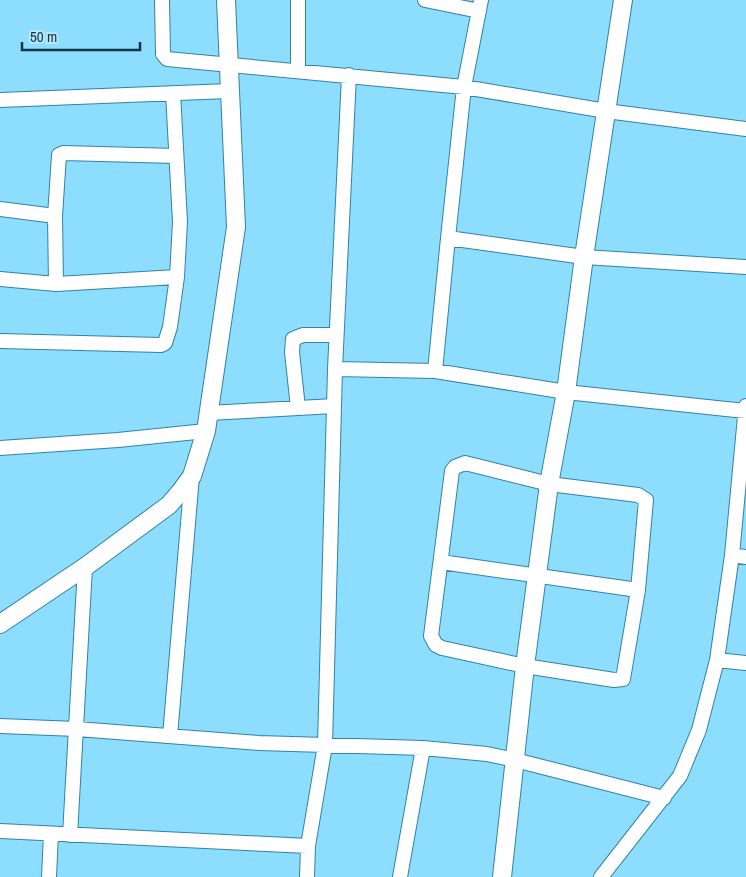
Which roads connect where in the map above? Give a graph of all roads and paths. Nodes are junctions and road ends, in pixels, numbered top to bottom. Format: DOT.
graph roads {
  1 [pos="162,0"];
  2 [pos="226,0"];
  3 [pos="298,0"];
  4 [pos="426,0"];
  5 [pos="623,0"];
  6 [pos="480,5"];
  7 [pos="230,65"];
  8 [pos="298,71"];
  9 [pos="349,75"];
  10 [pos="464,87"];
  11 [pos="229,91"];
  12 [pos="173,93"];
  13 [pos="0,100"];
  14 [pos="606,111"];
  15 [pos="746,129"];
  16 [pos="176,156"];
  17 [pos="0,209"];
  18 [pos="55,216"];
  19 [pos="448,238"];
  20 [pos="584,258"];
  21 [pos="746,267"];
  22 [pos="176,277"];
  23 [pos="0,279"];
  24 [pos="56,284"];
  25 [pos="336,335"];
  26 [pos="0,340"];
  27 [pos="335,369"];
  28 [pos="436,371"];
  29 [pos="566,392"];
  30 [pos="334,406"];
  31 [pos="298,408"];
  32 [pos="746,409"];
  33 [pos="209,413"];
  34 [pos="206,431"];
  35 [pos="0,448"];
  36 [pos="192,476"];
  37 [pos="549,484"];
  38 [pos="739,556"];
  39 [pos="441,562"];
  40 [pos="84,567"];
  41 [pos="538,577"];
  42 [pos="638,590"];
  43 [pos="0,624"];
  44 [pos="717,660"];
  45 [pos="746,663"];
  46 [pos="525,666"];
  47 [pos="0,726"];
  48 [pos="77,730"];
  49 [pos="170,736"];
  50 [pos="325,745"];
  51 [pos="423,748"];
  52 [pos="516,760"];
  53 [pos="664,798"];
  54 [pos="0,831"];
  55 [pos="51,834"];
  56 [pos="70,835"];
  57 [pos="308,846"];
  58 [pos="49,877"];
  59 [pos="307,877"];
  60 [pos="400,877"];
  61 [pos="502,877"];
  62 [pos="601,877"];
  1 -- 7 [label="street"];
  2 -- 7 [label="street"];
  3 -- 8 [label="street"];
  4 -- 6 [label="street"];
  5 -- 14 [label="street"];
  6 -- 10 [label="street"];
  7 -- 8 [label="street"];
  7 -- 11 [label="street"];
  8 -- 9 [label="street"];
  9 -- 10 [label="street"];
  9 -- 25 [label="street"];
  10 -- 14 [label="street"];
  10 -- 19 [label="street"];
  11 -- 12 [label="street"];
  11 -- 33 [label="street"];
  12 -- 13 [label="street"];
  12 -- 16 [label="street"];
  14 -- 15 [label="street"];
  14 -- 20 [label="street"];
  16 -- 18 [label="street"];
  16 -- 22 [label="street"];
  17 -- 18 [label="street"];
  18 -- 24 [label="street"];
  19 -- 20 [label="street"];
  19 -- 28 [label="street"];
  20 -- 21 [label="street"];
  20 -- 29 [label="street"];
  22 -- 24 [label="street"];
  22 -- 26 [label="street"];
  23 -- 24 [label="street"];
  25 -- 27 [label="street"];
  25 -- 31 [label="street"];
  27 -- 28 [label="street"];
  27 -- 30 [label="street"];
  28 -- 29 [label="street"];
  29 -- 32 [label="street"];
  29 -- 37 [label="street"];
  30 -- 31 [label="street"];
  30 -- 50 [label="street"];
  31 -- 33 [label="street"];
  32 -- 38 [label="street"];
  33 -- 34 [label="street"];
  34 -- 35 [label="street"];
  34 -- 36 [label="street"];
  36 -- 40 [label="street"];
  36 -- 49 [label="street"];
  37 -- 39 [label="street"];
  37 -- 41 [label="street"];
  37 -- 42 [label="street"];
  38 -- 44 [label="street"];
  39 -- 41 [label="street"];
  39 -- 46 [label="street"];
  40 -- 43 [label="street"];
  40 -- 48 [label="street"];
  41 -- 42 [label="street"];
  41 -- 46 [label="street"];
  42 -- 46 [label="street"];
  44 -- 45 [label="street"];
  44 -- 53 [label="street"];
  46 -- 52 [label="street"];
  47 -- 48 [label="street"];
  48 -- 49 [label="street"];
  48 -- 56 [label="street"];
  49 -- 50 [label="street"];
  50 -- 51 [label="street"];
  50 -- 57 [label="street"];
  51 -- 52 [label="street"];
  51 -- 60 [label="street"];
  52 -- 53 [label="street"];
  52 -- 61 [label="street"];
  53 -- 62 [label="street"];
  54 -- 55 [label="street"];
  55 -- 56 [label="street"];
  55 -- 58 [label="street"];
  56 -- 57 [label="street"];
  57 -- 59 [label="street"];
}
